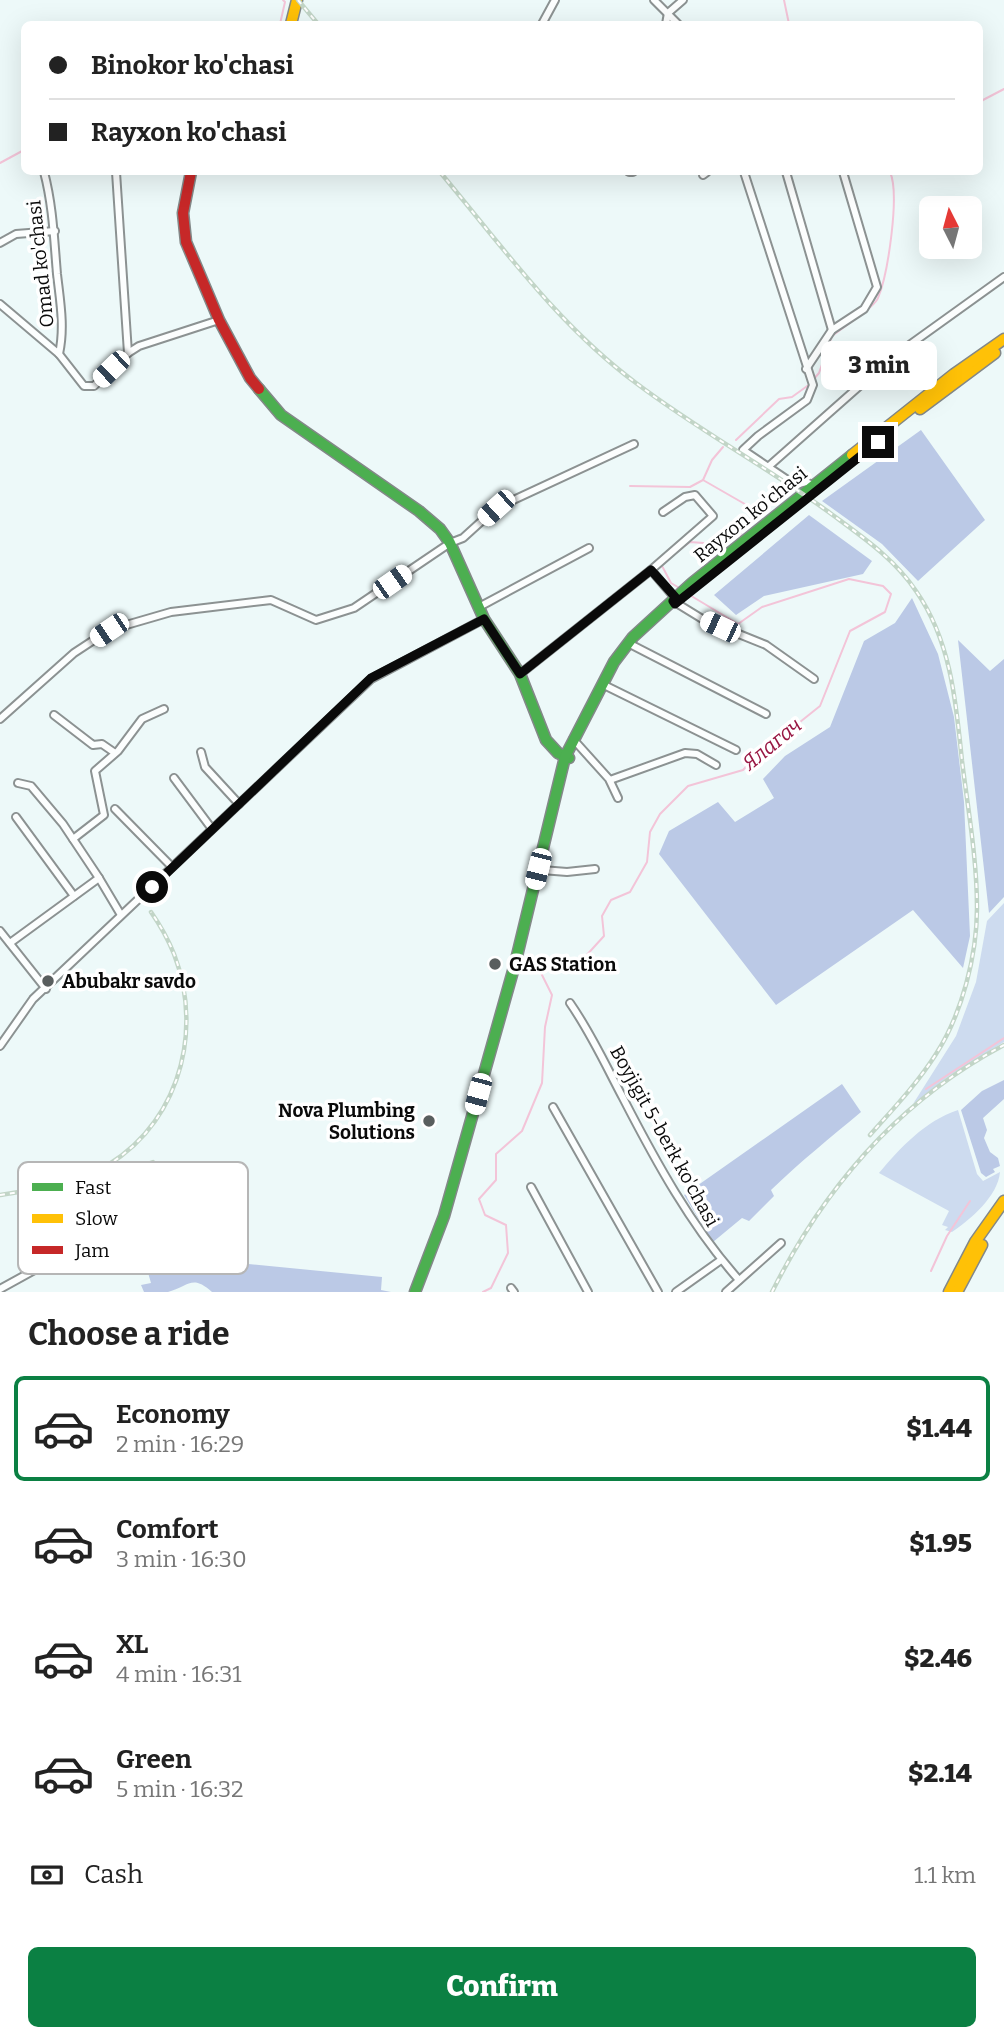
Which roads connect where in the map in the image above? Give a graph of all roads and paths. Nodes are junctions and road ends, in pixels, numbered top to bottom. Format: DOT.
graph roads {
  1 [pos="298,0"];
  2 [pos="555,0"];
  3 [pos="654,0"];
  4 [pos="684,0"];
  5 [pos="668,13"];
  6 [pos="292,21"];
  7 [pos="544,21"];
  8 [pos="667,21"];
  9 [pos="675,21"];
  10 [pos="45,175"];
  11 [pos="116,175"];
  12 [pos="190,175"];
  13 [pos="745,175"];
  14 [pos="787,175"];
  15 [pos="844,175"];
  16 [pos="55,231"];
  17 [pos="0,243"];
  18 [pos="1004,277"];
  19 [pos="0,304"];
  20 [pos="219,320"];
  21 [pos="832,330"];
  22 [pos="1004,339"];
  23 [pos="1004,346"];
  24 [pos="128,353"];
  25 [pos="59,354"];
  26 [pos="807,370"];
  27 [pos="634,444"];
  28 [pos="768,467"];
  29 [pos="816,487"];
  30 [pos="663,512"];
  31 [pos="450,543"];
  32 [pos="589,548"];
  33 [pos="651,570"];
  34 [pos="677,599"];
  35 [pos="479,607"];
  36 [pos="484,619"];
  37 [pos="630,644"];
  38 [pos="520,674"];
  39 [pos="814,679"];
  40 [pos="604,685"];
  41 [pos="164,709"];
  42 [pos="766,714"];
  43 [pos="54,715"];
  44 [pos="0,719"];
  45 [pos="575,740"];
  46 [pos="736,750"];
  47 [pos="201,752"];
  48 [pos="115,753"];
  49 [pos="567,758"];
  50 [pos="716,765"];
  51 [pos="174,778"];
  52 [pos="610,780"];
  53 [pos="18,783"];
  54 [pos="618,798"];
  55 [pos="239,804"];
  56 [pos="116,809"];
  57 [pos="16,817"];
  58 [pos="212,829"];
  59 [pos="73,839"];
  60 [pos="172,867"];
  61 [pos="595,869"];
  62 [pos="542,870"];
  63 [pos="99,878"];
  64 [pos="74,896"];
  65 [pos="121,915"];
  66 [pos="0,931"];
  67 [pos="10,943"];
  68 [pos="516,964"];
  69 [pos="46,989"];
  70 [pos="570,1003"];
  71 [pos="0,1046"];
  72 [pos="552,1107"];
  73 [pos="531,1187"];
  74 [pos="1004,1201"];
  75 [pos="1004,1212"];
  76 [pos="781,1243"];
  77 [pos="721,1260"];
  78 [pos="27,1274"];
  79 [pos="739,1280"];
  80 [pos="0,1289"];
  81 [pos="954,1290"];
  82 [pos="417,1292"];
  83 [pos="588,1292"];
  84 [pos="658,1292"];
  85 [pos="676,1292"];
  86 [pos="726,1292"];
  1 -- 6 [label="main road"];
  2 -- 7 [label="street"];
  3 -- 5 [label="street"];
  4 -- 5 [label="street"];
  5 -- 8 [label="street"];
  5 -- 9 [label="street"];
  10 -- 16 [label="street, Omad ko'chasi"];
  11 -- 24 [label="street"];
  12 -- 20 [label="main road"];
  13 -- 26 [label="street"];
  14 -- 21 [label="street"];
  15 -- 21 [label="street"];
  16 -- 17 [label="street"];
  16 -- 25 [label="street, Omad ko'chasi"];
  18 -- 28 [label="street"];
  19 -- 25 [label="street, Omad ko'chasi"];
  20 -- 24 [label="street, Omad ko'chasi"];
  20 -- 31 [label="main road"];
  21 -- 26 [label="street"];
  22 -- 29 [label="main road, Rayxon ko'chasi"];
  23 -- 29 [label="main road, Rayxon ko'chasi"];
  24 -- 25 [label="street, Omad ko'chasi"];
  26 -- 28 [label="street"];
  27 -- 31 [label="street"];
  28 -- 29 [label="street"];
  29 -- 34 [label="main road, Rayxon ko'chasi"];
  30 -- 33 [label="street, Rayxon ko'chasi"];
  31 -- 35 [label="main road"];
  31 -- 44 [label="street"];
  32 -- 35 [label="street"];
  33 -- 34 [label="street"];
  33 -- 38 [label="street, Rayxon ko'chasi"];
  34 -- 37 [label="main road, Rayxon ko'chasi"];
  34 -- 39 [label="street"];
  35 -- 36 [label="main road"];
  36 -- 38 [label="main road"];
  36 -- 55 [label="street"];
  37 -- 40 [label="main road, Rayxon ko'chasi"];
  37 -- 42 [label="street"];
  38 -- 49 [label="main road"];
  40 -- 45 [label="main road, Rayxon ko'chasi"];
  40 -- 46 [label="street"];
  41 -- 48 [label="street"];
  43 -- 48 [label="street"];
  45 -- 49 [label="main road, Rayxon ko'chasi"];
  45 -- 52 [label="street"];
  47 -- 55 [label="street"];
  48 -- 59 [label="street"];
  49 -- 62 [label="main road"];
  49 -- 68 [label="main road"];
  50 -- 52 [label="street"];
  51 -- 58 [label="street"];
  52 -- 54 [label="street"];
  53 -- 59 [label="street"];
  55 -- 58 [label="street"];
  56 -- 60 [label="street"];
  57 -- 64 [label="street"];
  58 -- 60 [label="street"];
  59 -- 63 [label="street"];
  60 -- 65 [label="street"];
  61 -- 62 [label="street"];
  62 -- 68 [label="main road"];
  63 -- 64 [label="street"];
  63 -- 65 [label="street"];
  64 -- 67 [label="street"];
  65 -- 69 [label="street"];
  66 -- 67 [label="street"];
  67 -- 69 [label="street"];
  68 -- 82 [label="main road"];
  69 -- 71 [label="street"];
  70 -- 77 [label="street, Boyjigit 5-berk ko'chasi"];
  72 -- 84 [label="street"];
  73 -- 83 [label="street"];
  74 -- 81 [label="main road"];
  75 -- 81 [label="main road"];
  76 -- 79 [label="street"];
  77 -- 79 [label="street, Boyjigit 5-berk ko'chasi"];
  77 -- 85 [label="street"];
  78 -- 80 [label="street"];
  79 -- 86 [label="street"];
}
